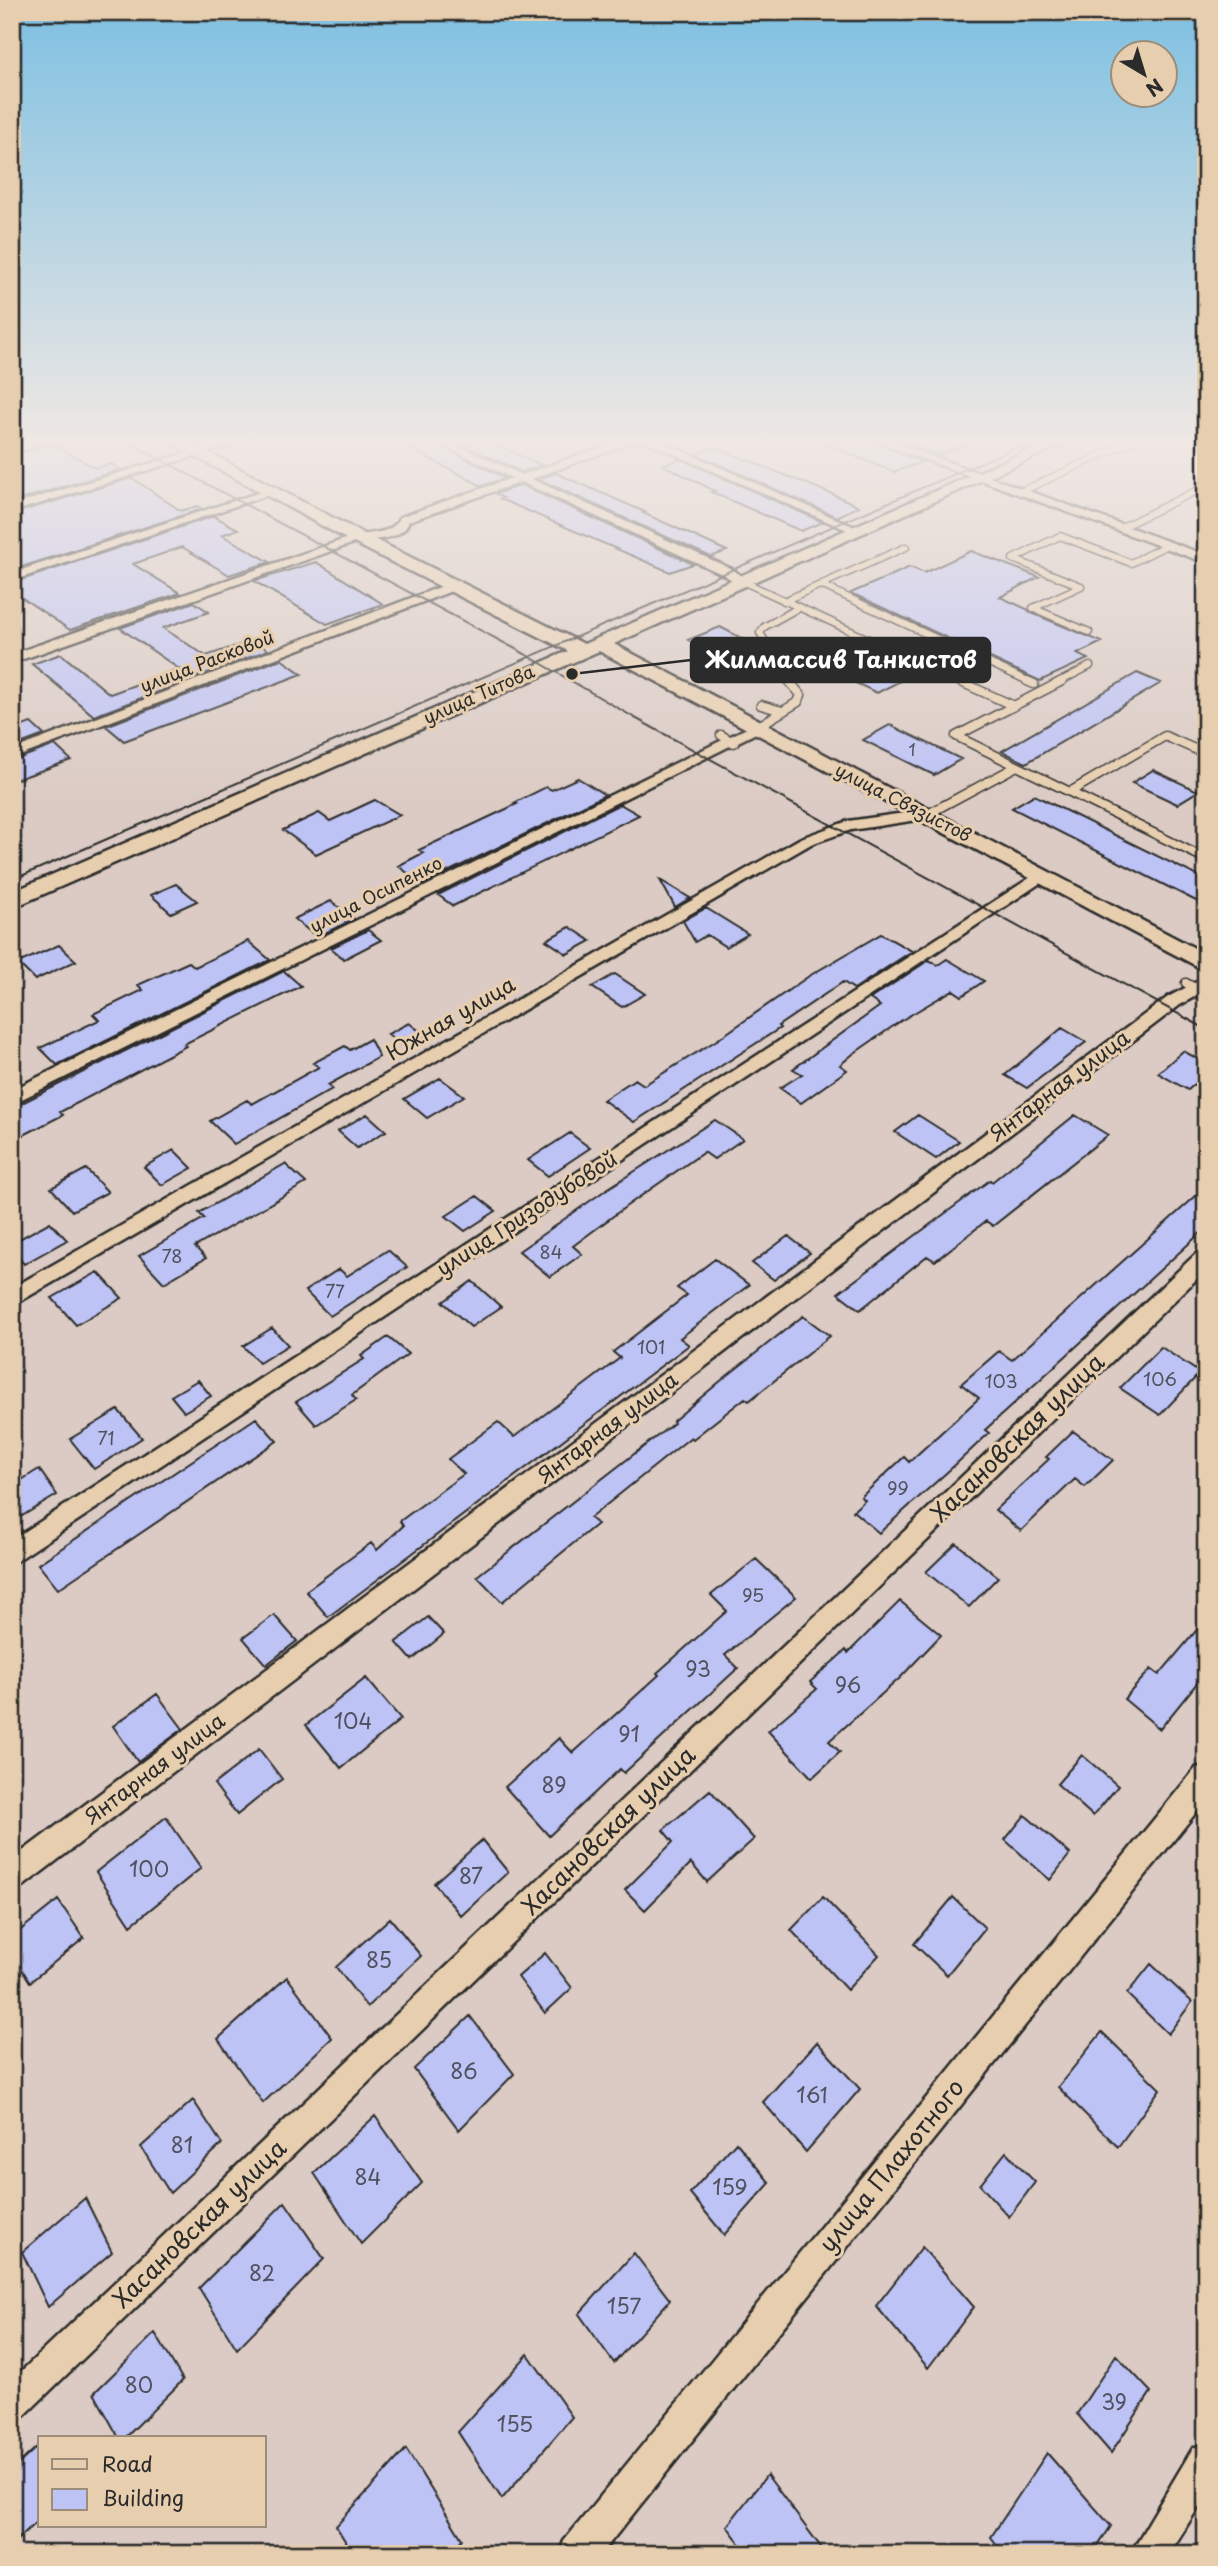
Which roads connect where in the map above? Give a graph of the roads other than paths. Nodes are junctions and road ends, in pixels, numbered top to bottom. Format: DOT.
graph roads {
  1 [pos="62,561"];
  2 [pos="294,561"];
  3 [pos="404,561"];
  4 [pos="698,561"];
  5 [pos="791,561"];
  6 [pos="875,561"];
  7 [pos="1017,561"];
  8 [pos="12,577"];
  9 [pos="742,581"];
  10 [pos="821,585"];
  11 [pos="453,586"];
  12 [pos="784,601"];
  13 [pos="798,608"];
  14 [pos="1089,632"];
  15 [pos="590,647"];
  16 [pos="12,659"];
  17 [pos="1090,666"];
  18 [pos="1034,684"];
  19 [pos="761,705"];
  20 [pos="1014,706"];
  21 [pos="782,711"];
  22 [pos="757,727"];
  23 [pos="1206,754"];
  24 [pos="12,755"];
  25 [pos="1017,766"];
  26 [pos="1070,792"];
  27 [pos="926,815"];
  28 [pos="1206,859"];
  29 [pos="1042,875"];
  30 [pos="12,901"];
  31 [pos="1206,964"];
  32 [pos="1198,986"];
  33 [pos="12,1098"];
  34 [pos="1206,1257"];
  35 [pos="12,1298"];
  36 [pos="12,1553"];
  37 [pos="1206,1778"];
  38 [pos="12,1877"];
  39 [pos="12,2404"];
  40 [pos="1206,2461"];
  41 [pos="577,2554"];
  42 [pos="1148,2554"];
  1 -- 8 [label="street"];
  2 -- 16 [label="street"];
  3 -- 11 [label="street, улица Связистов"];
  4 -- 9 [label="street"];
  5 -- 9 [label="street, улица Титова"];
  6 -- 10 [label="lane"];
  7 -- 14 [label="lane"];
  9 -- 12 [label="lane"];
  9 -- 15 [label="street, улица Титова"];
  10 -- 12 [label="lane"];
  10 -- 18 [label="lane"];
  11 -- 15 [label="street, улица Связистов"];
  11 -- 24 [label="street, улица Расковой"];
  12 -- 13 [label="lane"];
  13 -- 20 [label="lane"];
  13 -- 21 [label="lane"];
  15 -- 22 [label="street, улица Связистов"];
  15 -- 30 [label="street, улица Титова"];
  17 -- 20 [label="lane"];
  19 -- 21 [label="lane"];
  20 -- 25 [label="lane"];
  21 -- 22 [label="lane"];
  22 -- 27 [label="street, улица Связистов"];
  22 -- 33 [label="street, улица Осипенко"];
  23 -- 26 [label="lane"];
  25 -- 26 [label="lane"];
  25 -- 27 [label="lane"];
  26 -- 28 [label="lane"];
  27 -- 29 [label="street, улица Связистов"];
  27 -- 35 [label="street, Южная улица"];
  29 -- 31 [label="street, улица Связистов"];
  29 -- 36 [label="street, улица Гризодубовой"];
  32 -- 38 [label="street, Янтарная улица"];
  34 -- 39 [label="street, Хасановская улица"];
  37 -- 41 [label="street, улица Плахотного"];
  40 -- 42 [label="street"];
}
